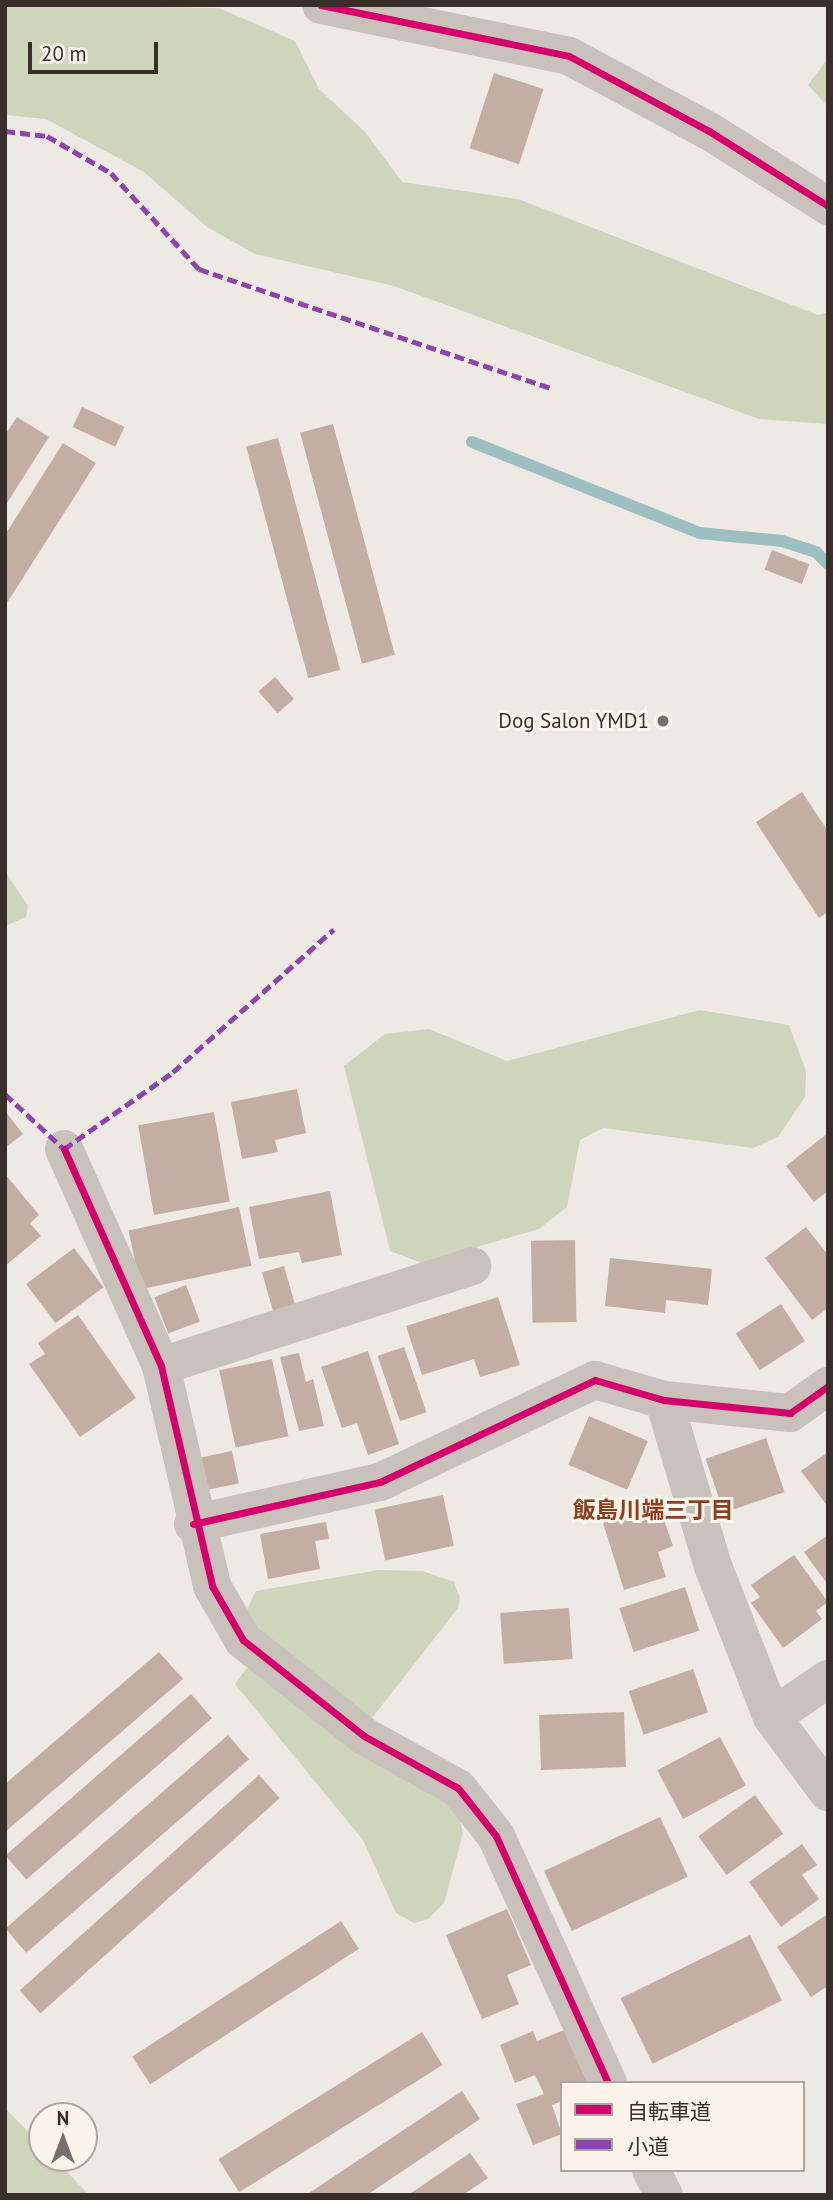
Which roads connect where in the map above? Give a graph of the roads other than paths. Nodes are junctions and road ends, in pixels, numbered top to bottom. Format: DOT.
graph roads {
  1 [pos="321,5"];
  2 [pos="828,206"];
  3 [pos="64,1149"];
  4 [pos="471,1266"];
  5 [pos="161,1366"];
  6 [pos="828,1386"];
  7 [pos="664,1400"];
  8 [pos="193,1524"];
  9 [pos="828,1679"];
  10 [pos="772,1717"];
  11 [pos="828,1792"];
  12 [pos="607,2081"];
  13 [pos="652,2172"];
  14 [pos="664,2195"];
  1 -- 2 [label="street"];
  3 -- 5 [label="street"];
  4 -- 5 [label="street"];
  5 -- 8 [label="street"];
  6 -- 7 [label="street"];
  7 -- 8 [label="street"];
  7 -- 10 [label="street"];
  8 -- 12 [label="street"];
  9 -- 10 [label="street"];
  10 -- 11 [label="street"];
  13 -- 14 [label="street"];
}
